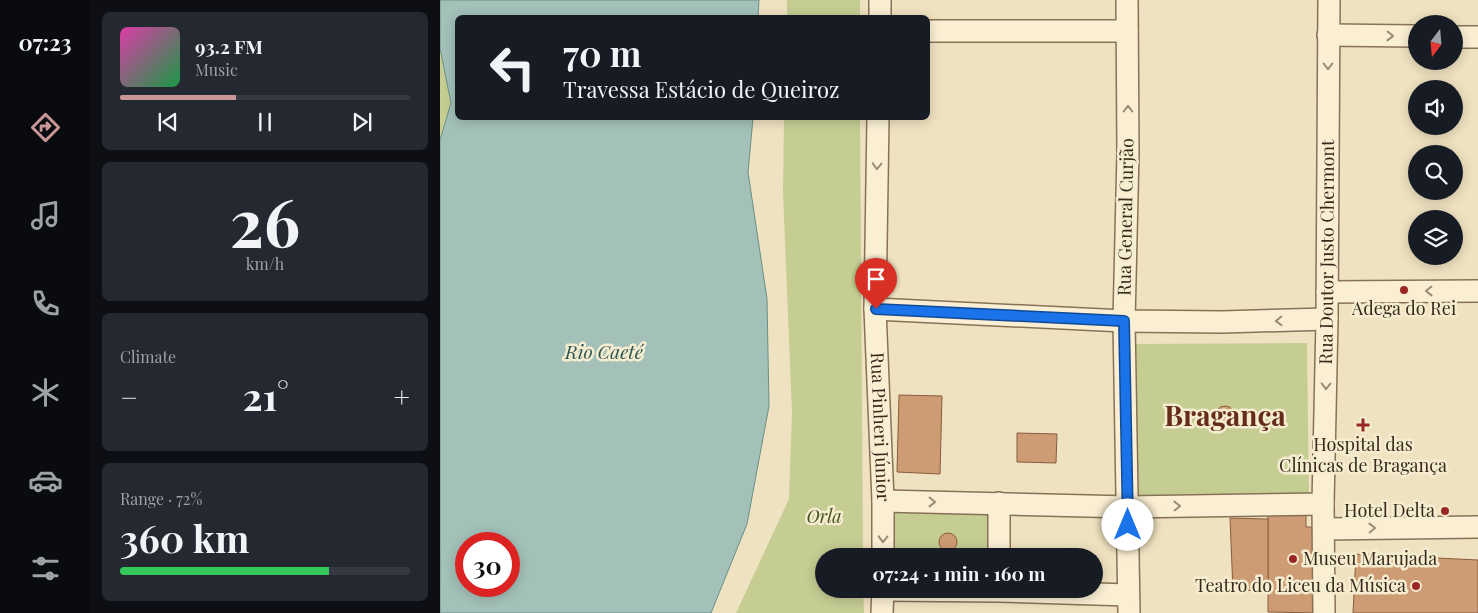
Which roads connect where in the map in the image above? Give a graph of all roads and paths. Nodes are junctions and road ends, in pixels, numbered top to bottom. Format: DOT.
graph roads {
  1 [pos="880,0"];
  2 [pos="1127,0"];
  3 [pos="1329,0"];
  4 [pos="880,15"];
  5 [pos="1127,30"];
  6 [pos="930,31"];
  7 [pos="1328,35"];
  8 [pos="1408,36"];
  9 [pos="1463,37"];
  10 [pos="1478,38"];
  11 [pos="878,120"];
  12 [pos="1478,291"];
  13 [pos="1327,292"];
  14 [pos="876,309"];
  15 [pos="1327,319"];
  16 [pos="1124,321"];
  17 [pos="884,500"];
  18 [pos="999,504"];
  19 [pos="1323,504"];
  20 [pos="1128,507"];
  21 [pos="1478,527"];
  22 [pos="1324,529"];
  23 [pos="883,548"];
  24 [pos="999,548"];
  25 [pos="883,598"];
  26 [pos="1073,598"];
  27 [pos="1128,604"];
  28 [pos="882,613"];
  29 [pos="1324,613"];
  1 -- 4 [label="street"];
  2 -- 5 [label="street, Rua General Curjão"];
  3 -- 7 [label="street, Rua Doutor Justo Chermont"];
  5 -- 6 [label="street"];
  16 -- 5 [label="street, Rua General Curjão, one-way"];
  7 -- 8 [label="street, one-way"];
  7 -- 13 [label="street, Rua Doutor Justo Chermont, one-way"];
  9 -- 10 [label="street"];
  11 -- 14 [label="street, Rua Pinheri Júnior, one-way"];
  12 -- 13 [label="street, one-way"];
  13 -- 15 [label="street, Rua Doutor Justo Chermont"];
  14 -- 16 [label="street"];
  14 -- 17 [label="street, Rua Pinheri Júnior"];
  15 -- 16 [label="street, one-way"];
  15 -- 19 [label="street, Rua Doutor Justo Chermont, one-way"];
  16 -- 20 [label="street, Rua General Curjão"];
  17 -- 18 [label="street, one-way"];
  17 -- 23 [label="street, Rua Pinheri Júnior, one-way"];
  18 -- 20 [label="street"];
  18 -- 24 [label="street"];
  20 -- 19 [label="street, one-way"];
  19 -- 22 [label="street, Rua Doutor Justo Chermont"];
  20 -- 27 [label="street, Rua General Curjão"];
  22 -- 21 [label="street, one-way"];
  22 -- 29 [label="street"];
  25 -- 28 [label="street"];
  26 -- 27 [label="street"];
}
